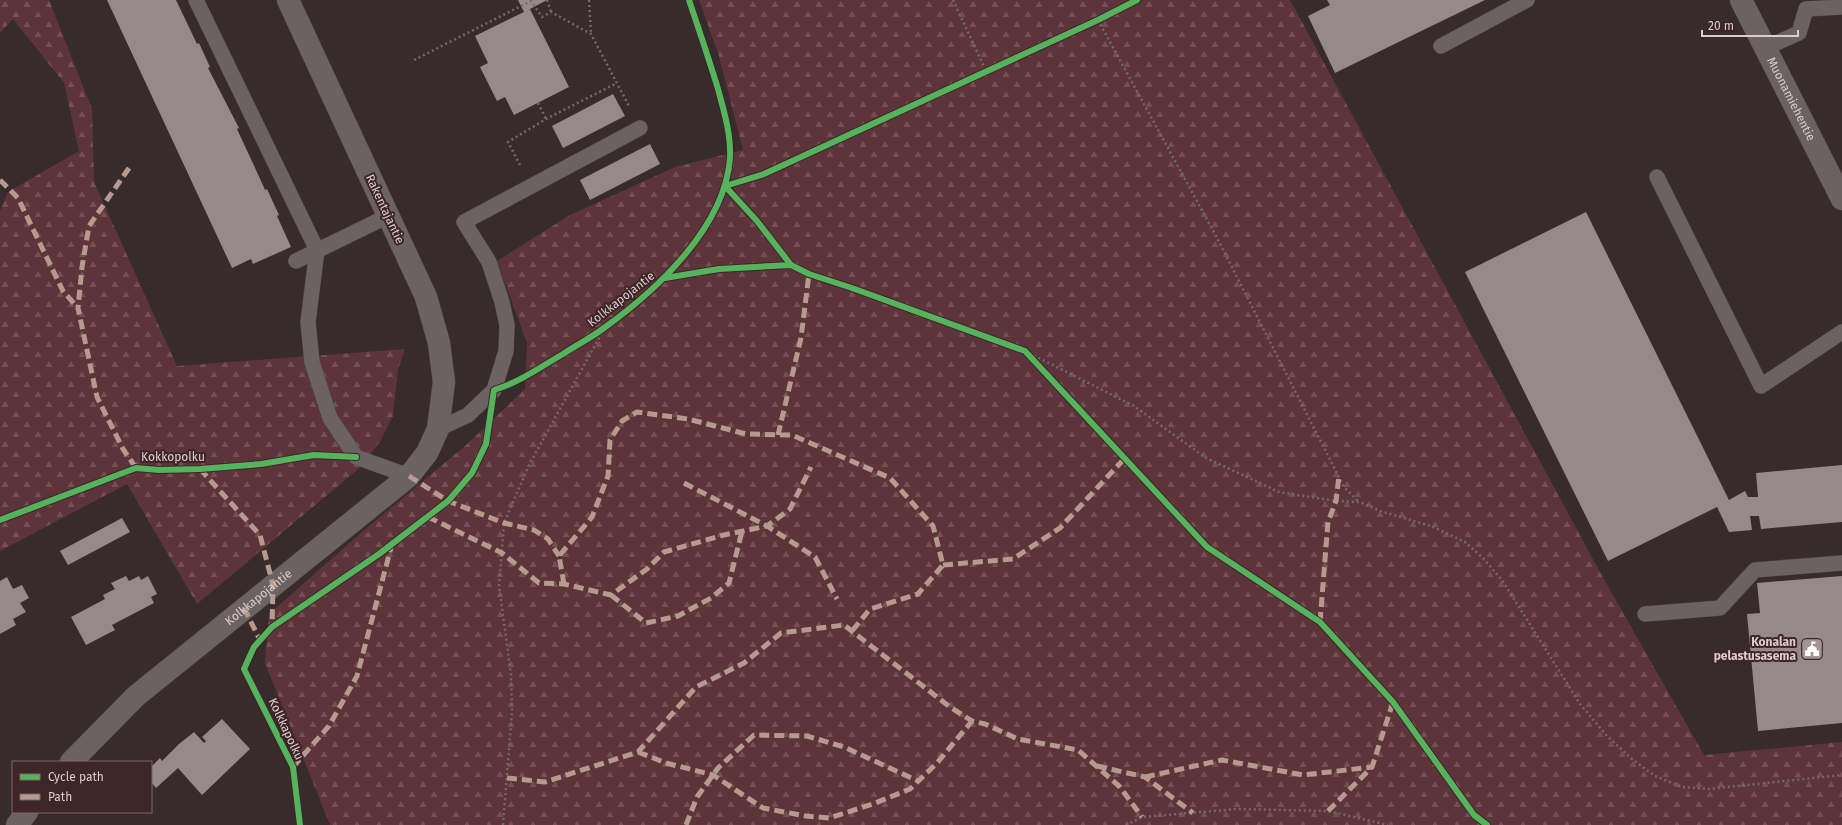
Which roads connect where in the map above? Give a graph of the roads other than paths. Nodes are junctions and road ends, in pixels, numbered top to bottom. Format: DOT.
graph roads {
  1 [pos="196,0"];
  2 [pos="288,0"];
  3 [pos="1526,0"];
  4 [pos="1741,0"];
  5 [pos="1842,7"];
  6 [pos="1441,46"];
  7 [pos="1765,48"];
  8 [pos="636,130"];
  9 [pos="1657,177"];
  10 [pos="1842,199"];
  11 [pos="388,216"];
  12 [pos="317,250"];
  13 [pos="296,261"];
  14 [pos="1842,332"];
  15 [pos="438,429"];
  16 [pos="409,476"];
  17 [pos="1842,563"];
  18 [pos="1645,614"];
  19 [pos="72,761"];
  20 [pos="26,813"];
  21 [pos="17,825"];
  1 -- 12 [label="lane"];
  2 -- 11 [label="street, Rakentajantie"];
  3 -- 6 [label="lane"];
  4 -- 7 [label="street, Muonamiehentie"];
  5 -- 7 [label="lane"];
  7 -- 10 [label="street, Muonamiehentie"];
  8 -- 15 [label="lane"];
  9 -- 14 [label="lane"];
  11 -- 12 [label="lane"];
  11 -- 15 [label="street, Rakentajantie"];
  12 -- 13 [label="lane"];
  12 -- 16 [label="lane"];
  15 -- 16 [label="street, Kolkkapojantie"];
  16 -- 19 [label="street, Kolkkapojantie"];
  17 -- 18 [label="lane"];
  20 -- 21 [label="street"];
}
